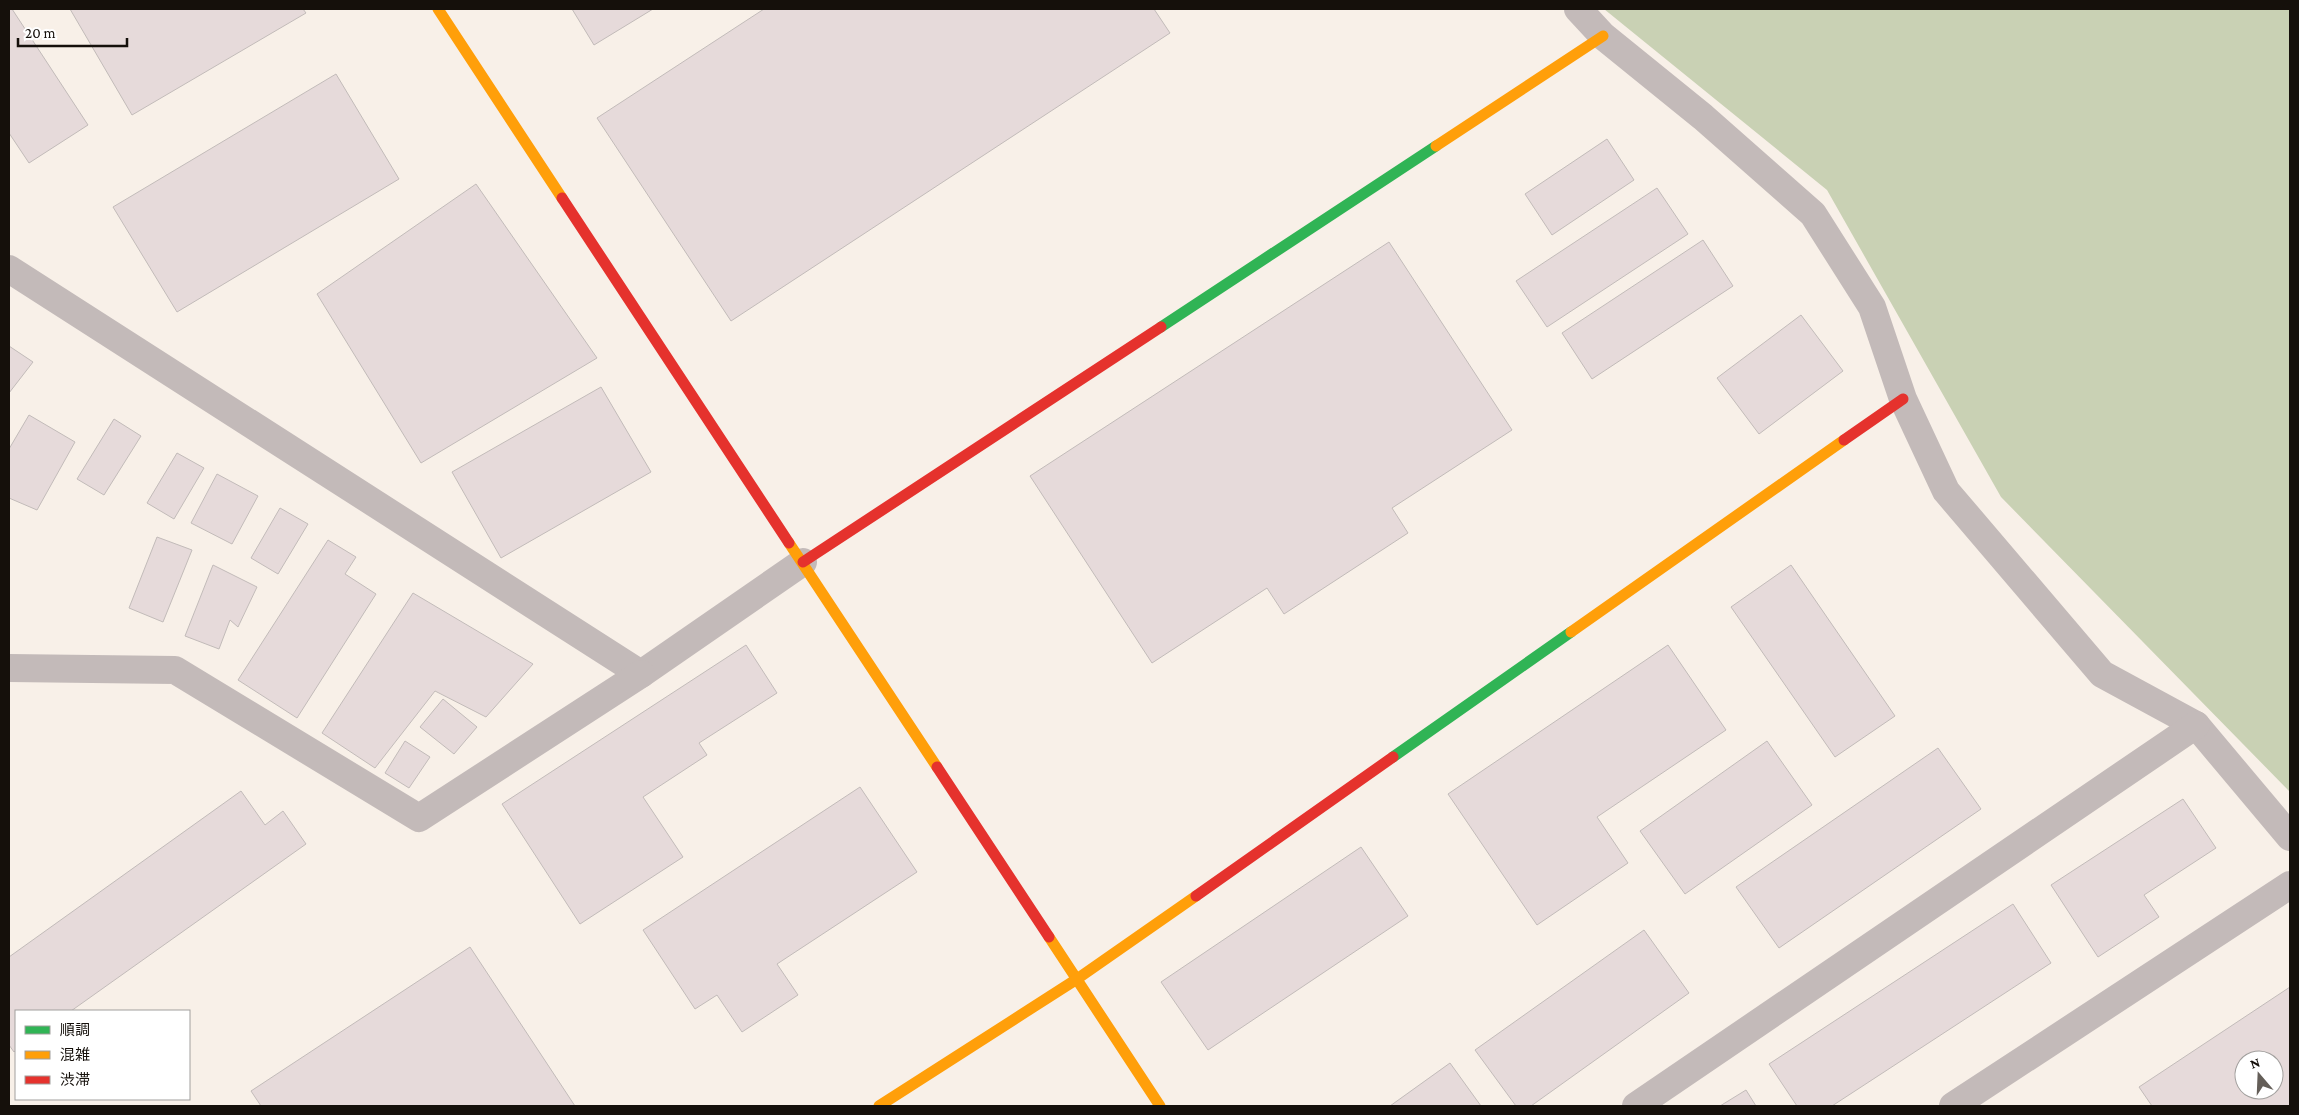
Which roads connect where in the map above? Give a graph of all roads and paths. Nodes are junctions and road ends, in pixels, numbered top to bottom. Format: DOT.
graph roads {
  1 [pos="438,9"];
  2 [pos="1578,9"];
  3 [pos="1603,36"];
  4 [pos="9,269"];
  5 [pos="1903,399"];
  6 [pos="803,562"];
  7 [pos="9,668"];
  8 [pos="640,674"];
  9 [pos="2196,725"];
  10 [pos="2290,837"];
  11 [pos="2290,886"];
  12 [pos="1077,979"];
  13 [pos="879,1106"];
  14 [pos="1160,1106"];
  15 [pos="1636,1106"];
  16 [pos="1953,1106"];
  1 -- 6 [label="street"];
  2 -- 3 [label="street"];
  3 -- 5 [label="street"];
  3 -- 6 [label="street"];
  4 -- 8 [label="street"];
  5 -- 9 [label="street"];
  5 -- 12 [label="street"];
  6 -- 8 [label="street"];
  6 -- 12 [label="street"];
  7 -- 8 [label="street"];
  9 -- 10 [label="street"];
  9 -- 15 [label="street"];
  11 -- 16 [label="street"];
  12 -- 13 [label="street"];
  12 -- 14 [label="street"];
}
